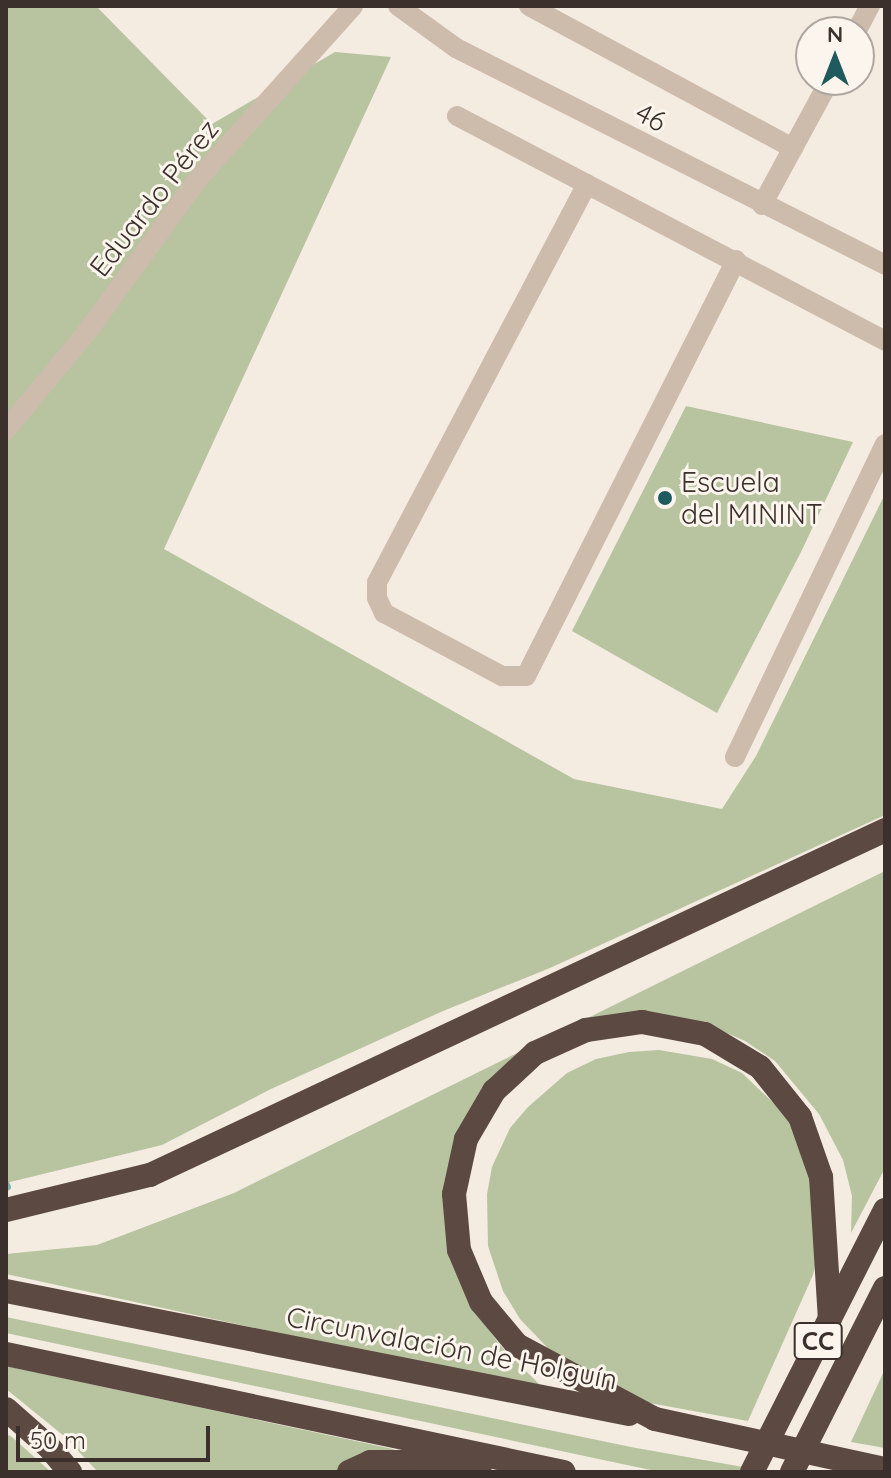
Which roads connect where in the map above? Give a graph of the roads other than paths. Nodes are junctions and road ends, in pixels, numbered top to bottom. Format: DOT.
graph roads {
  1 [pos="353,6"];
  2 [pos="398,6"];
  3 [pos="529,6"];
  4 [pos="821,96"];
  5 [pos="457,116"];
  6 [pos="793,148"];
  7 [pos="587,184"];
  8 [pos="762,205"];
  9 [pos="736,260"];
  10 [pos="885,265"];
  11 [pos="885,341"];
  12 [pos="6,430"];
  13 [pos="885,444"];
  14 [pos="735,757"];
  15 [pos="885,830"];
  16 [pos="6,1210"];
  17 [pos="885,1210"];
  18 [pos="885,1288"];
  19 [pos="6,1291"];
  20 [pos="830,1319"];
  21 [pos="6,1354"];
  22 [pos="6,1409"];
  23 [pos="655,1419"];
  24 [pos="885,1469"];
  25 [pos="70,1472"];
  26 [pos="349,1472"];
  27 [pos="516,1472"];
  28 [pos="564,1472"];
  29 [pos="752,1472"];
  30 [pos="792,1472"];
  1 -- 12 [label="street, Eduardo Pérez"];
  2 -- 8 [label="street, 46"];
  3 -- 6 [label="street"];
  4 -- 6 [label="street"];
  5 -- 7 [label="street"];
  6 -- 8 [label="street"];
  7 -- 9 [label="street"];
  7 -- 9 [label="street"];
  8 -- 10 [label="street, 46"];
  9 -- 11 [label="street"];
  13 -- 14 [label="street"];
  15 -- 16 [label="highway"];
  17 -- 20 [label="highway, CC"];
  18 -- 30 [label="highway, CC"];
  19 -- 23 [label="highway, Circunvalación de Holguín"];
  20 -- 23 [label="highway"];
  20 -- 29 [label="highway, CC"];
  21 -- 28 [label="highway"];
  22 -- 25 [label="highway"];
  23 -- 24 [label="highway, Circunvalación de Holguín, bridge"];
  26 -- 27 [label="highway"];
}
